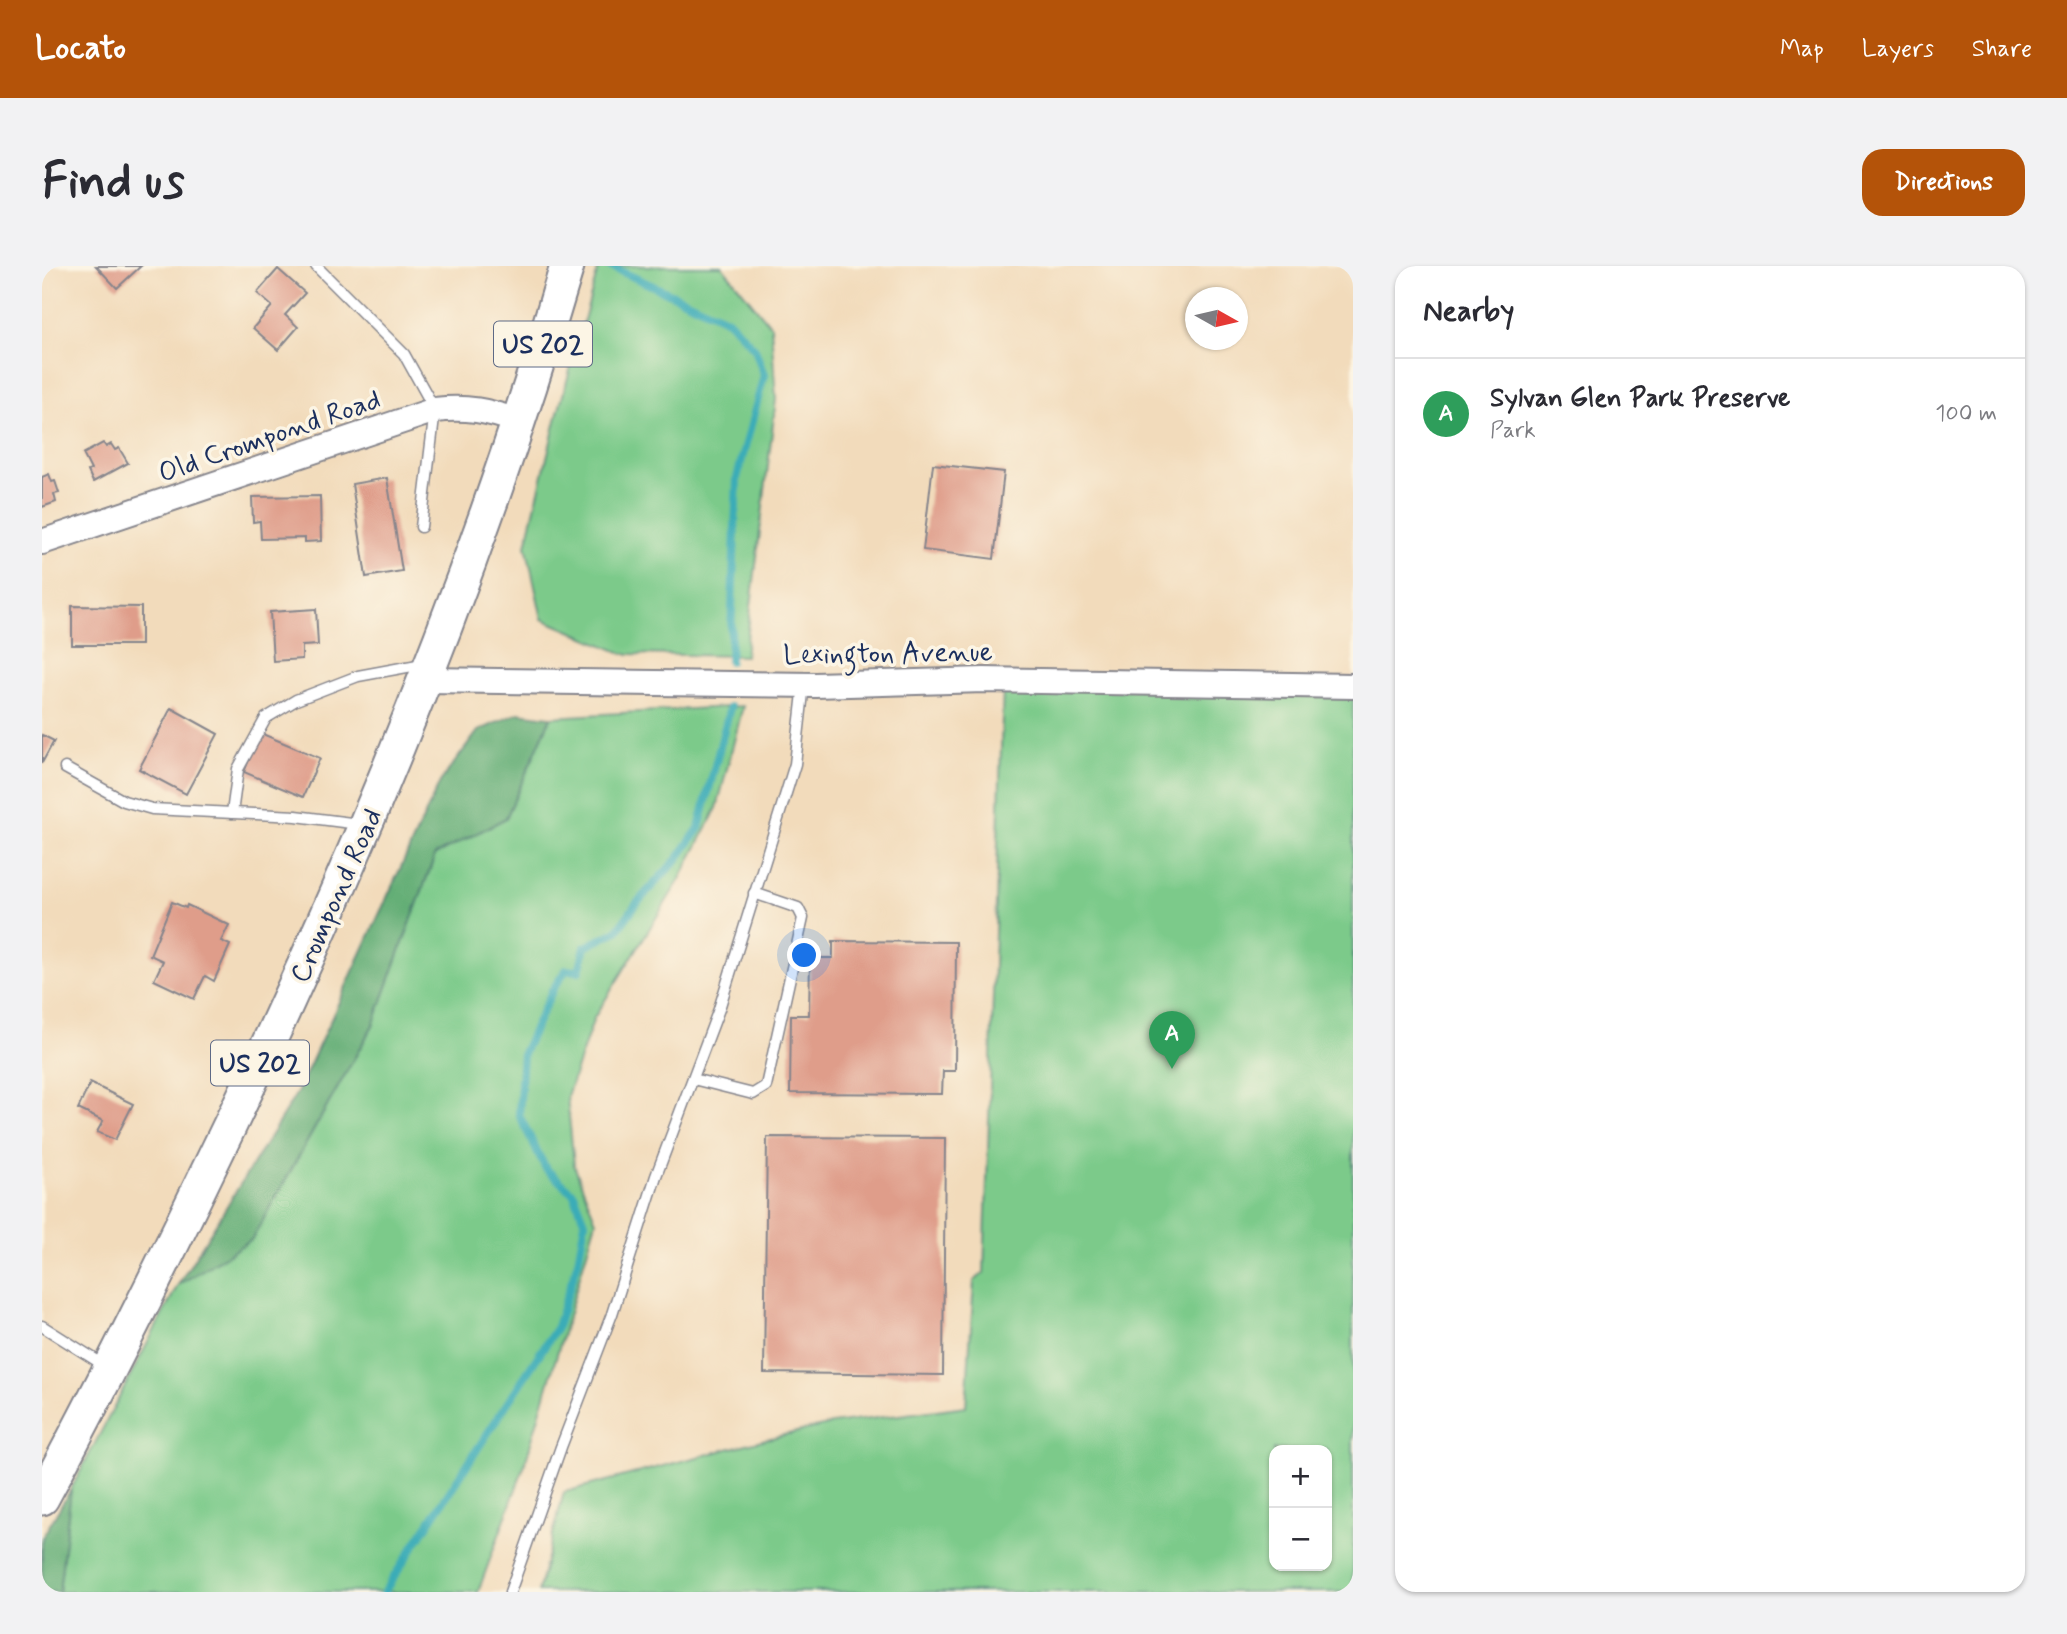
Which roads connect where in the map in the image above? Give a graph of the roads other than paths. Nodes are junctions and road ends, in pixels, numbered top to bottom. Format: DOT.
graph roads {
  1 [pos="316,266"];
  2 [pos="567,266"];
  3 [pos="435,410"];
  4 [pos="518,421"];
  5 [pos="421,527"];
  6 [pos="42,542"];
  7 [pos="427,671"];
  8 [pos="804,684"];
  9 [pos="1353,686"];
  10 [pos="65,768"];
  11 [pos="232,813"];
  12 [pos="366,825"];
  13 [pos="754,893"];
  14 [pos="693,1079"];
  15 [pos="42,1326"];
  16 [pos="110,1369"];
  17 [pos="42,1498"];
  18 [pos="510,1592"];
  1 -- 3 [label="lane"];
  2 -- 4 [label="highway, Crompond Road / US 202"];
  3 -- 4 [label="street, Old Crompond Road"];
  3 -- 5 [label="lane"];
  3 -- 6 [label="street, Old Crompond Road"];
  4 -- 7 [label="highway, Crompond Road / US 202"];
  7 -- 8 [label="street, Lexington Avenue"];
  7 -- 11 [label="lane"];
  7 -- 12 [label="highway, Crompond Road / US 202"];
  8 -- 9 [label="street, Lexington Avenue"];
  8 -- 13 [label="lane"];
  10 -- 11 [label="lane"];
  11 -- 12 [label="lane"];
  12 -- 16 [label="highway, Crompond Road / US 202"];
  13 -- 14 [label="lane"];
  13 -- 14 [label="lane"];
  14 -- 18 [label="lane"];
  15 -- 16 [label="lane"];
  16 -- 17 [label="highway, Crompond Road / US 202"];
}
